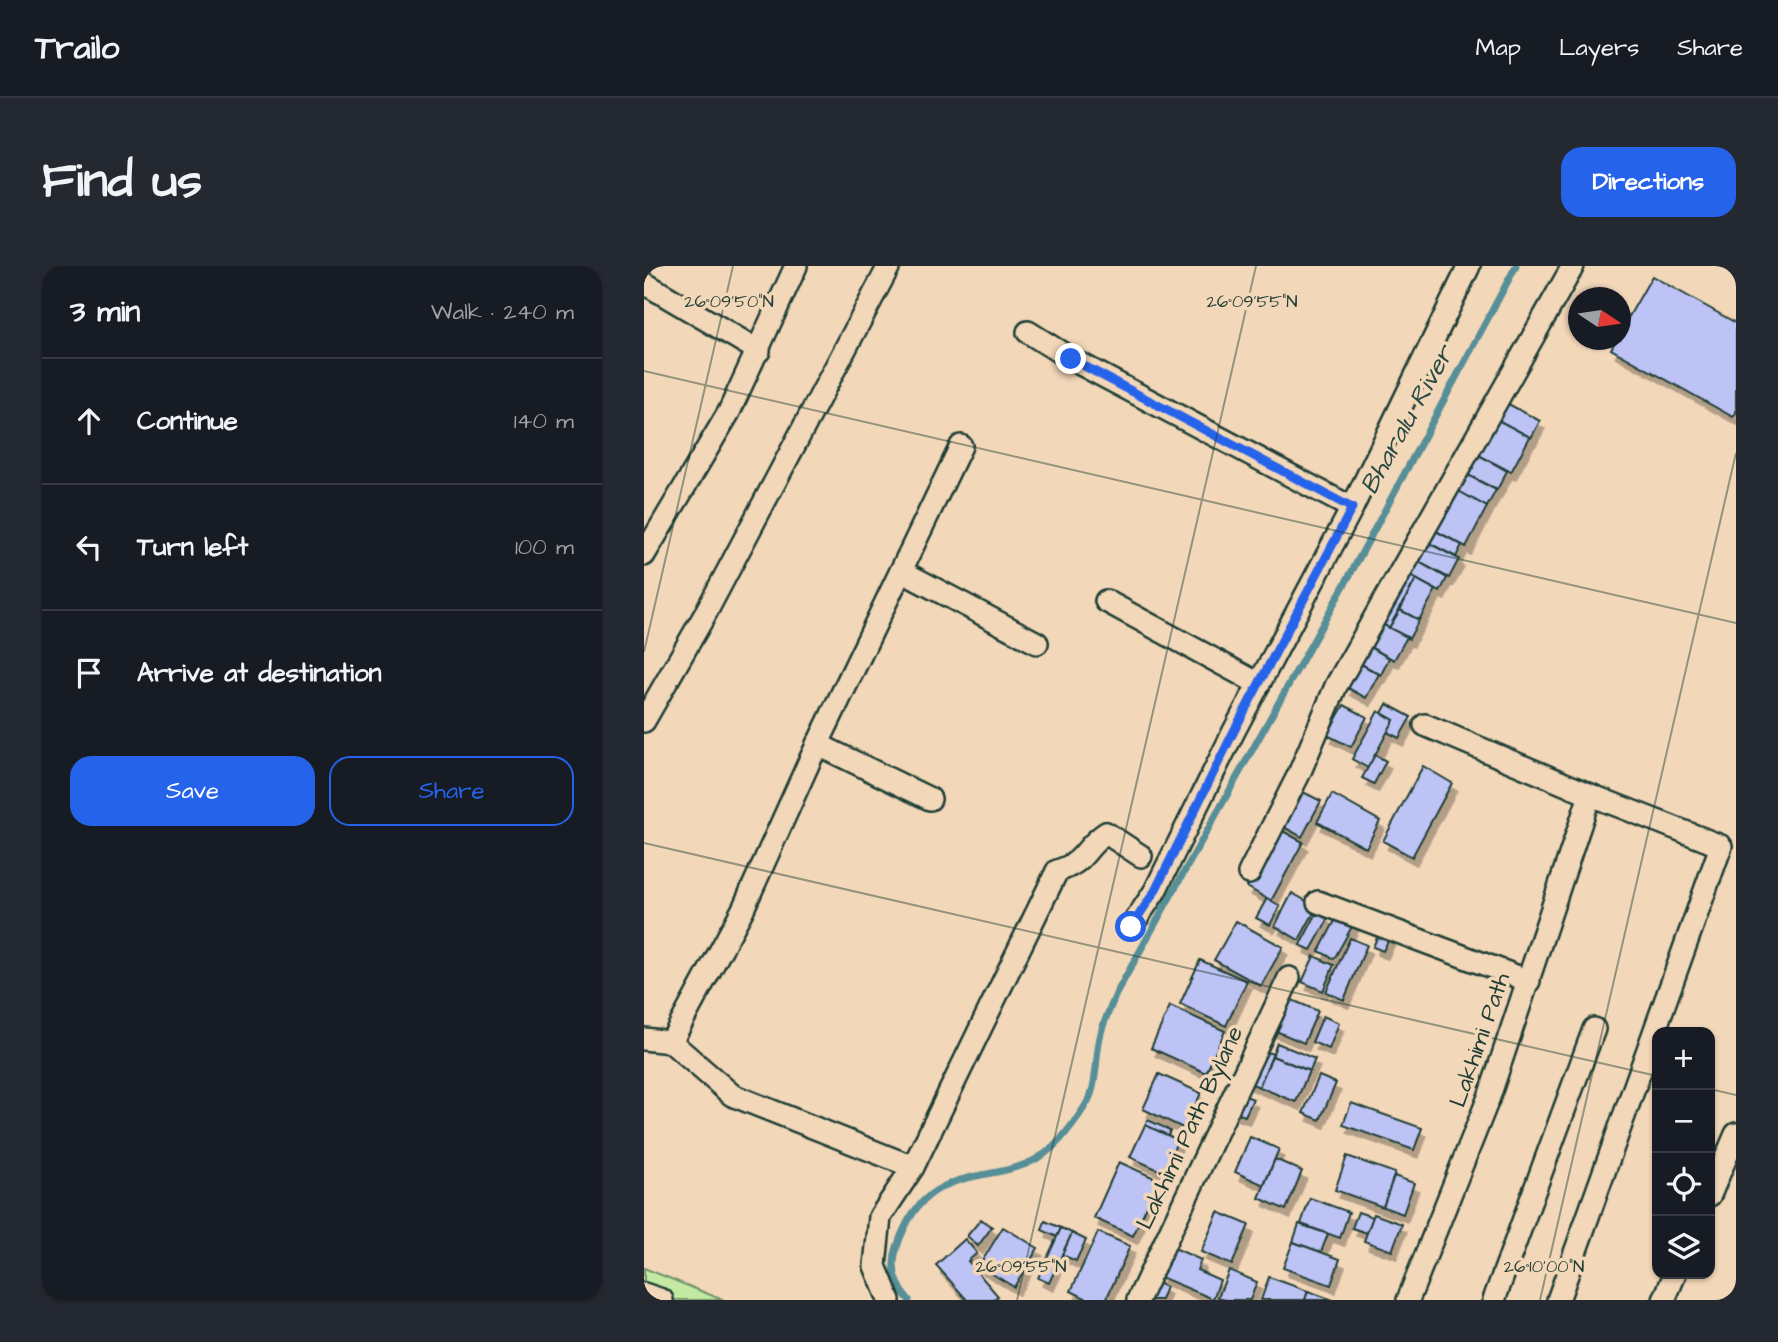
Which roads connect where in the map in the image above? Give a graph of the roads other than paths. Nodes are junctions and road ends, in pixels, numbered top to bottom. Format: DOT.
graph roads {
  1 [pos="796,266"];
  2 [pos="889,266"];
  3 [pos="1469,266"];
  4 [pos="1573,266"];
  5 [pos="644,283"];
  6 [pos="1028,332"];
  7 [pos="759,351"];
  8 [pos="961,446"];
  9 [pos="1352,508"];
  10 [pos="644,555"];
  11 [pos="901,571"];
  12 [pos="1106,601"];
  13 [pos="1037,643"];
  14 [pos="1259,684"];
  15 [pos="644,721"];
  16 [pos="1425,725"];
  17 [pos="817,744"];
  18 [pos="1593,796"];
  19 [pos="930,799"];
  20 [pos="1141,856"];
  21 [pos="1249,873"];
  22 [pos="1318,902"];
  23 [pos="1131,927"];
  24 [pos="1289,978"];
  25 [pos="1529,981"];
  26 [pos="1594,1029"];
  27 [pos="644,1039"];
  28 [pos="671,1042"];
  29 [pos="1736,1134"];
  30 [pos="913,1167"];
  31 [pos="1715,1183"];
  32 [pos="1673,1279"];
  33 [pos="644,1294"];
  34 [pos="662,1300"];
  35 [pos="889,1300"];
  36 [pos="1138,1300"];
  37 [pos="1408,1300"];
  38 [pos="1494,1300"];
  39 [pos="1558,1300"];
  40 [pos="1664,1300"];
  1 -- 7 [label="street"];
  2 -- 15 [label="street"];
  3 -- 9 [label="street"];
  4 -- 21 [label="street"];
  5 -- 7 [label="street"];
  6 -- 9 [label="street"];
  7 -- 10 [label="street"];
  8 -- 11 [label="street"];
  9 -- 14 [label="street"];
  11 -- 13 [label="street"];
  11 -- 17 [label="street"];
  12 -- 14 [label="street"];
  14 -- 23 [label="street"];
  16 -- 18 [label="street"];
  17 -- 19 [label="street"];
  17 -- 28 [label="street"];
  18 -- 25 [label="street, Lakhimi Path"];
  18 -- 39 [label="street"];
  20 -- 30 [label="street"];
  22 -- 25 [label="street"];
  24 -- 36 [label="street, Lakhimi Path Bylane"];
  25 -- 37 [label="street, Lakhimi Path"];
  26 -- 38 [label="street"];
  27 -- 28 [label="street"];
  28 -- 30 [label="street"];
  29 -- 31 [label="street"];
  30 -- 35 [label="street"];
  32 -- 40 [label="street"];
  33 -- 34 [label="street"];
}
